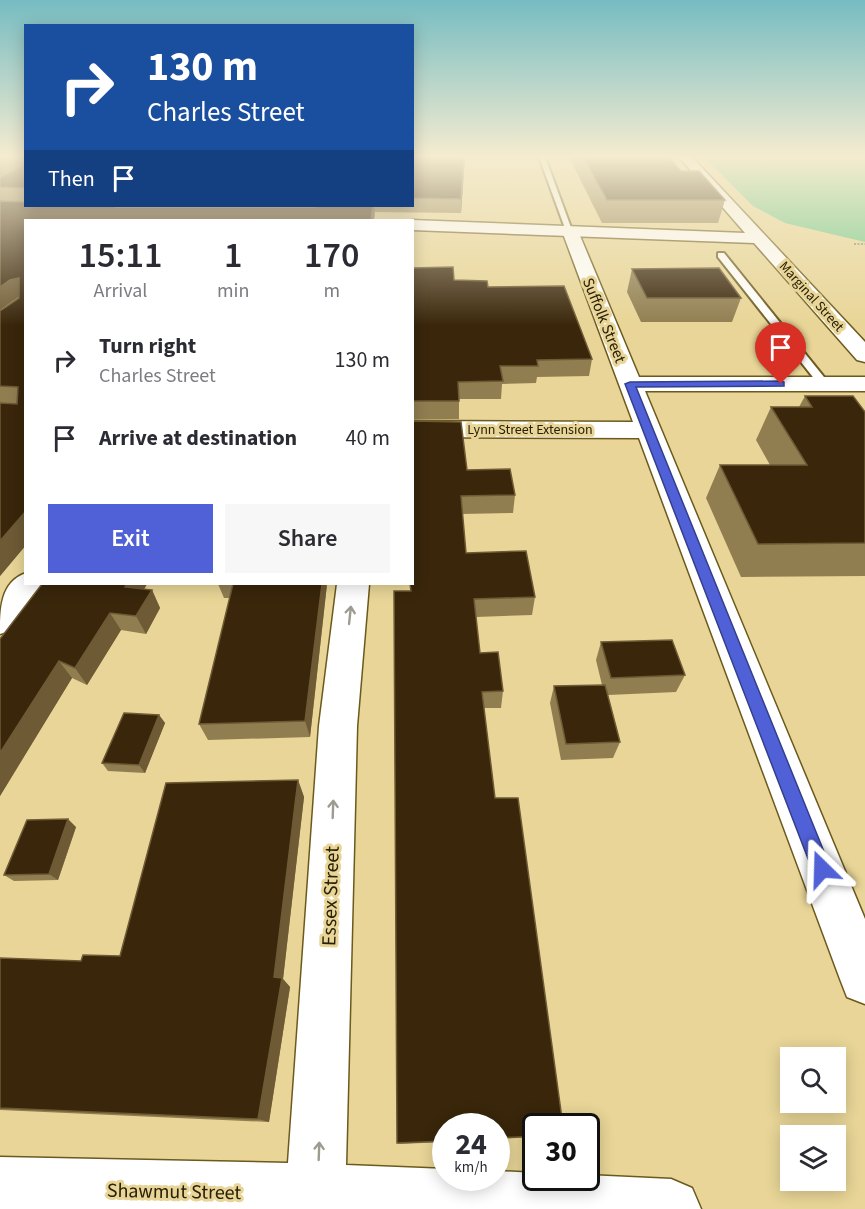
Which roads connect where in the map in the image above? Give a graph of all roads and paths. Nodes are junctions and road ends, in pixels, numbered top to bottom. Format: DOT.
graph roads {
  1 [pos="563,213"];
  2 [pos="737,213"];
  3 [pos="414,225"];
  4 [pos="570,231"];
  5 [pos="759,238"];
  6 [pos="854,244"];
  7 [pos="865,244"];
  8 [pos="721,255"];
  9 [pos="865,356"];
  10 [pos="630,384"];
  11 [pos="824,384"];
  12 [pos="865,384"];
  13 [pos="414,429"];
  14 [pos="648,430"];
  15 [pos="28,585"];
  16 [pos="353,585"];
  17 [pos="0,621"];
  18 [pos="865,979"];
  19 [pos="0,1187"];
  20 [pos="316,1201"];
  21 [pos="671,1209"];
  1 -- 4 [label="lane"];
  2 -- 5 [label="street, Marginal Street"];
  3 -- 4 [label="street"];
  4 -- 5 [label="street"];
  4 -- 10 [label="street, Suffolk Street"];
  5 -- 9 [label="street, Marginal Street"];
  6 -- 7 [label="path"];
  8 -- 11 [label="lane"];
  10 -- 11 [label="street"];
  10 -- 14 [label="street, Suffolk Street"];
  11 -- 12 [label="street"];
  13 -- 14 [label="street, Lynn Street Extension"];
  14 -- 18 [label="street, Suffolk Street"];
  15 -- 17 [label="street"];
  20 -- 16 [label="street, Essex Street, one-way"];
  19 -- 20 [label="street, Shawmut Street"];
  20 -- 21 [label="street, Shawmut Street"];
}
